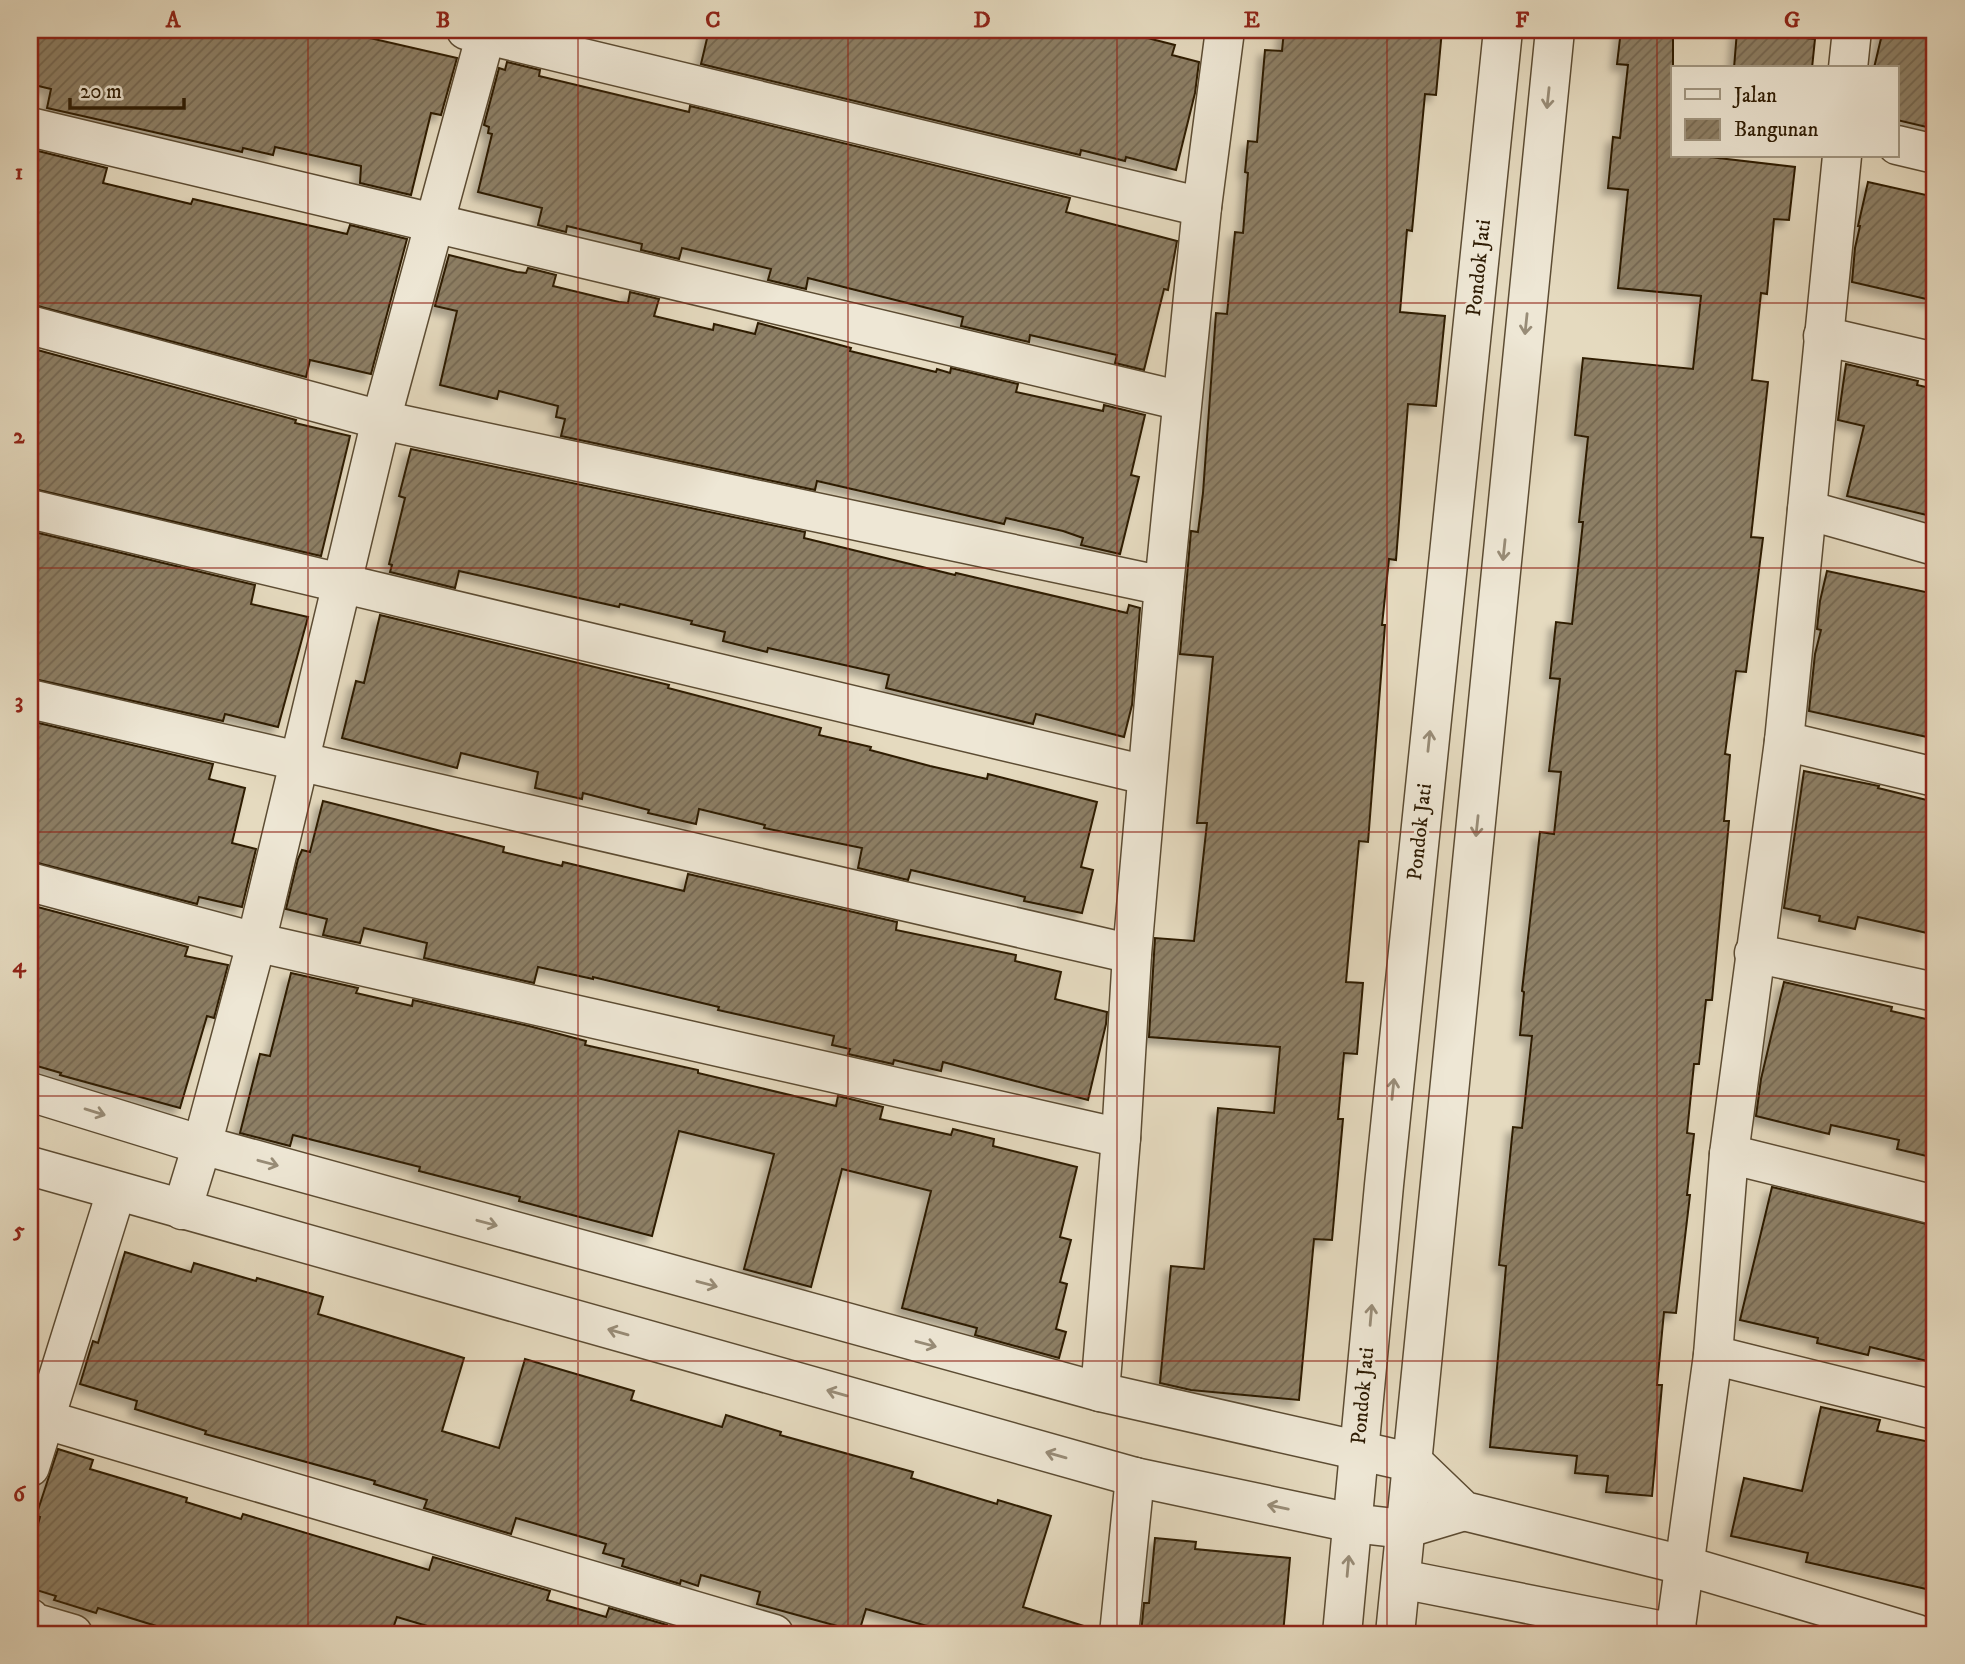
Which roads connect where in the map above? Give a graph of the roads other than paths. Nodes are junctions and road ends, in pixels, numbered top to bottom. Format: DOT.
graph roads {
  1 [pos="1225,30"];
  2 [pos="1503,30"];
  3 [pos="1555,30"];
  4 [pos="1852,30"];
  5 [pos="480,31"];
  6 [pos="1848,66"];
  7 [pos="30,127"];
  8 [pos="1898,145"];
  9 [pos="1935,154"];
  10 [pos="1842,158"];
  11 [pos="1202,207"];
  12 [pos="436,224"];
  13 [pos="30,325"];
  14 [pos="1823,336"];
  15 [pos="1935,362"];
  16 [pos="1182,401"];
  17 [pos="381,420"];
  18 [pos="30,509"];
  19 [pos="1807,510"];
  20 [pos="1935,546"];
  21 [pos="341,582"];
  22 [pos="1164,586"];
  23 [pos="30,698"];
  24 [pos="1784,741"];
  25 [pos="298,761"];
  26 [pos="1146,775"];
  27 [pos="1935,777"];
  28 [pos="30,882"];
  29 [pos="255,942"];
  30 [pos="1754,953"];
  31 [pos="1132,954"];
  32 [pos="1935,992"];
  33 [pos="30,1092"];
  34 [pos="1121,1138"];
  35 [pos="202,1145"];
  36 [pos="1729,1154"];
  37 [pos="30,1166"];
  38 [pos="116,1192"];
  39 [pos="1935,1205"];
  40 [pos="182,1210"];
  41 [pos="1713,1355"];
  42 [pos="1100,1392"];
  43 [pos="1935,1410"];
  44 [pos="43,1419"];
  45 [pos="1358,1452"];
  46 [pos="1414,1463"];
  47 [pos="30,1467"];
  48 [pos="1135,1477"];
  49 [pos="1464,1511"];
  50 [pos="1352,1523"];
  51 [pos="1404,1529"];
  52 [pos="1683,1565"];
  53 [pos="1401,1579"];
  54 [pos="30,1621"];
  55 [pos="73,1634"];
  56 [pos="774,1634"];
  57 [pos="1119,1634"];
  58 [pos="1342,1634"];
  59 [pos="1395,1634"];
  60 [pos="1676,1634"];
  61 [pos="1917,1634"];
  1 -- 11 [label="street"];
  45 -- 2 [label="street, Pondok Jati, one-way"];
  3 -- 46 [label="street, one-way"];
  4 -- 6 [label="street"];
  5 -- 11 [label="street"];
  5 -- 12 [label="street"];
  7 -- 12 [label="street"];
  8 -- 9 [label="street"];
  10 -- 14 [label="street"];
  11 -- 16 [label="street"];
  12 -- 16 [label="street"];
  12 -- 17 [label="street"];
  13 -- 17 [label="street"];
  14 -- 15 [label="street"];
  14 -- 19 [label="street"];
  16 -- 22 [label="street"];
  17 -- 21 [label="street"];
  17 -- 22 [label="street"];
  18 -- 21 [label="street"];
  19 -- 20 [label="street"];
  19 -- 24 [label="street"];
  21 -- 25 [label="street"];
  21 -- 26 [label="street"];
  22 -- 26 [label="street"];
  23 -- 25 [label="street"];
  24 -- 27 [label="street"];
  24 -- 30 [label="street"];
  25 -- 29 [label="street"];
  25 -- 31 [label="street"];
  26 -- 31 [label="street"];
  28 -- 29 [label="street"];
  29 -- 34 [label="street"];
  29 -- 35 [label="street"];
  30 -- 32 [label="street"];
  30 -- 36 [label="street"];
  31 -- 34 [label="street"];
  33 -- 35 [label="street, one-way"];
  34 -- 42 [label="street"];
  35 -- 40 [label="street"];
  35 -- 42 [label="street, one-way"];
  36 -- 39 [label="street"];
  36 -- 41 [label="street"];
  37 -- 38 [label="street"];
  38 -- 40 [label="street"];
  38 -- 44 [label="street"];
  48 -- 40 [label="street, one-way"];
  41 -- 43 [label="street"];
  41 -- 52 [label="street"];
  42 -- 45 [label="street"];
  44 -- 47 [label="street"];
  44 -- 56 [label="street"];
  45 -- 46 [label="street"];
  45 -- 50 [label="street, Pondok Jati"];
  46 -- 49 [label="street"];
  46 -- 51 [label="street"];
  50 -- 48 [label="street, one-way"];
  48 -- 57 [label="street"];
  49 -- 51 [label="street"];
  49 -- 52 [label="street"];
  50 -- 51 [label="street"];
  58 -- 50 [label="street, Pondok Jati, one-way"];
  51 -- 53 [label="street"];
  52 -- 60 [label="street"];
  52 -- 61 [label="street"];
  53 -- 59 [label="street"];
  53 -- 60 [label="street"];
  54 -- 55 [label="street"];
}
